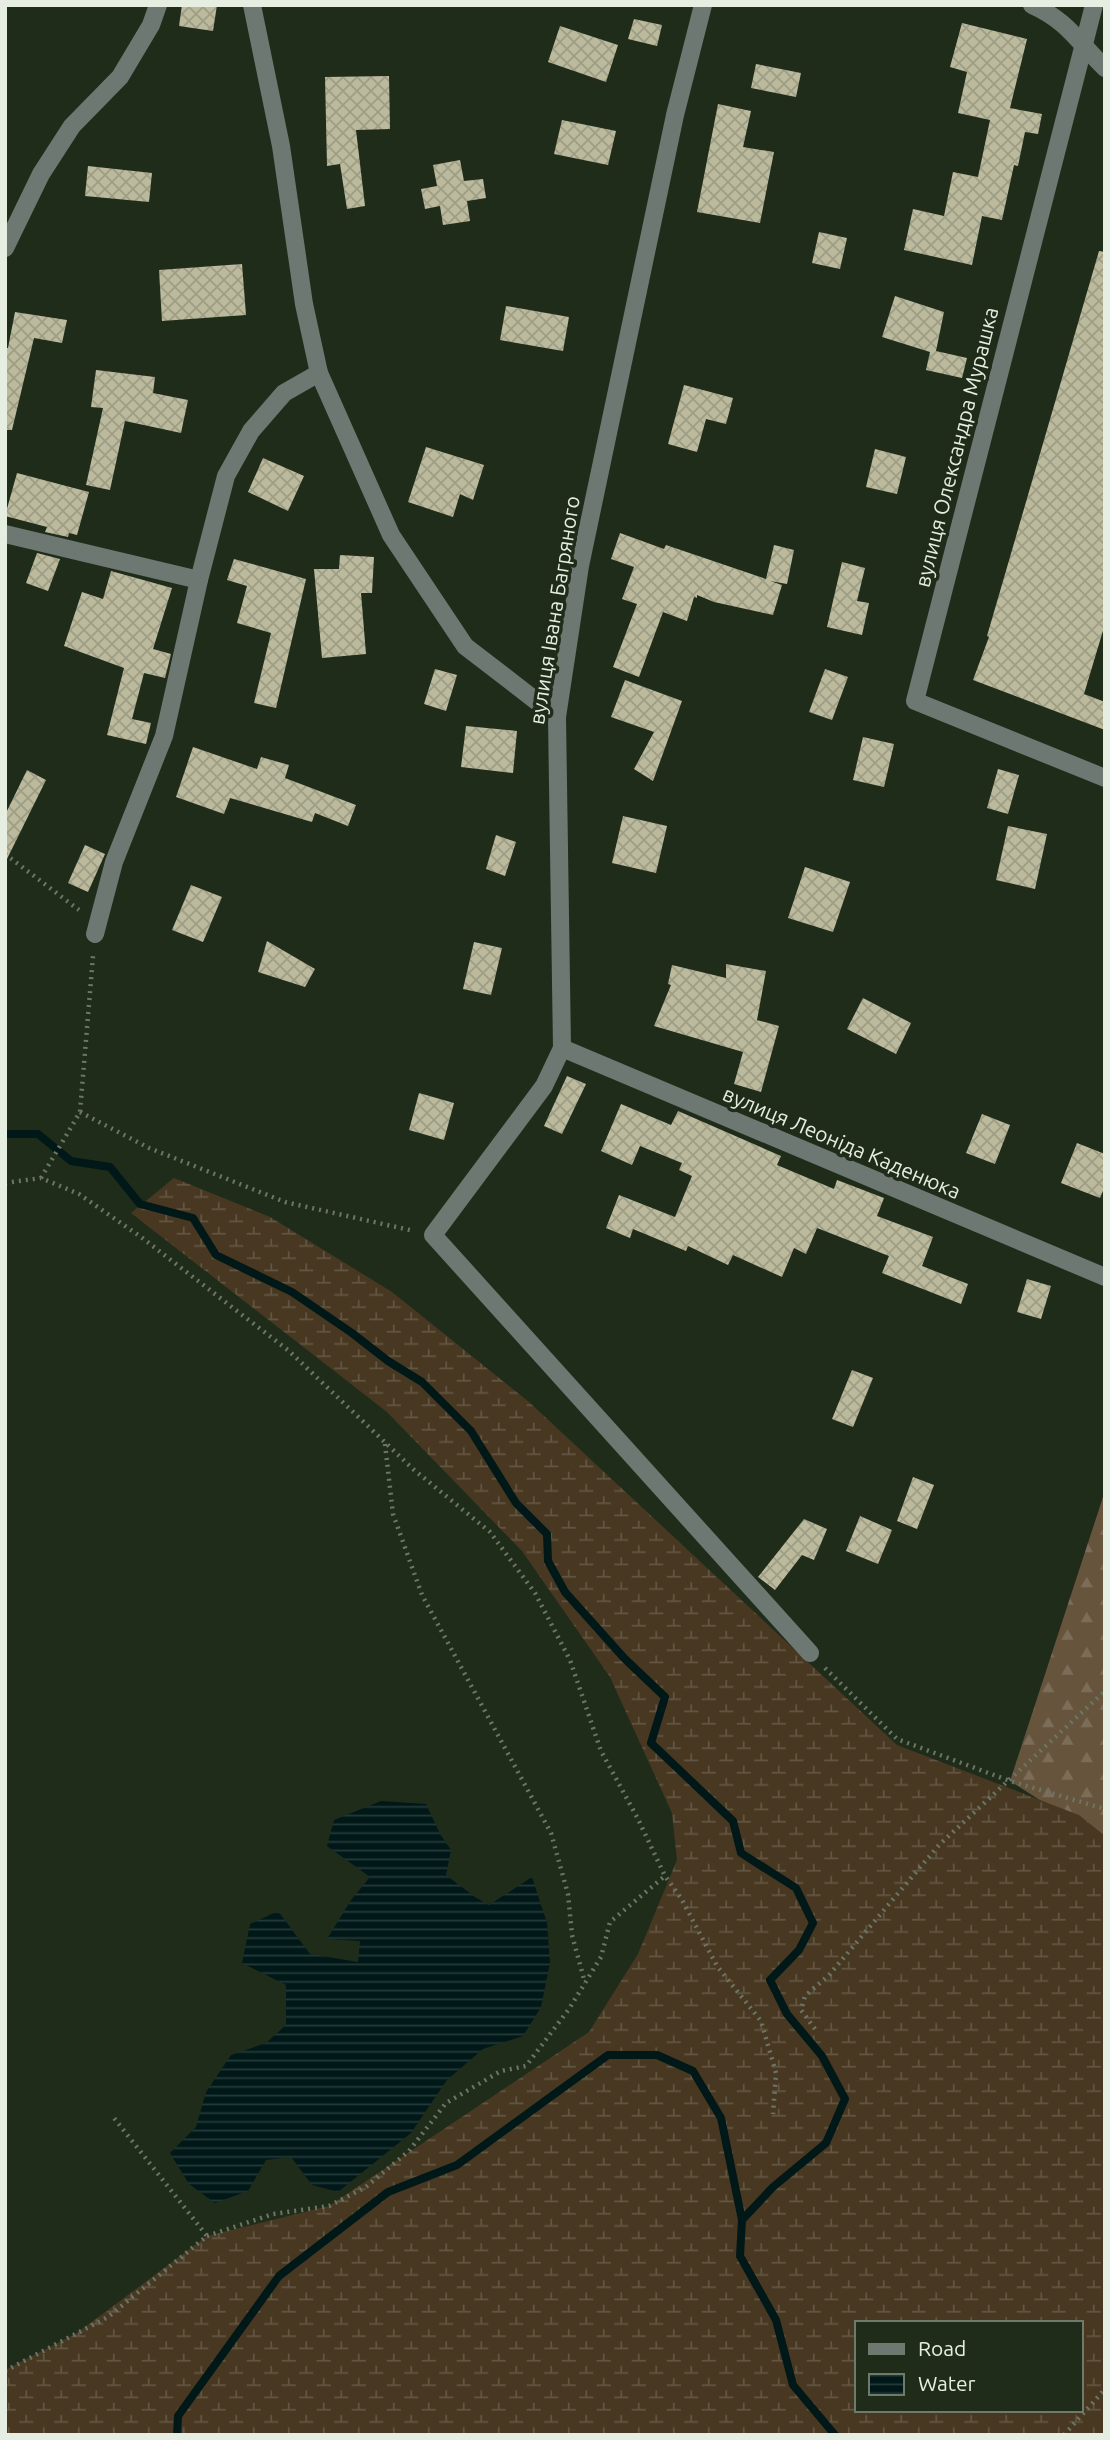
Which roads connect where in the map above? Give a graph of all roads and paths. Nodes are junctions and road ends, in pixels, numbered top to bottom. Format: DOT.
graph roads {
  1 [pos="158,5"];
  2 [pos="252,5"];
  3 [pos="704,5"];
  4 [pos="1032,5"];
  5 [pos="1094,5"];
  6 [pos="1082,46"];
  7 [pos="1105,68"];
  8 [pos="5,248"];
  9 [pos="319,373"];
  10 [pos="5,534"];
  11 [pos="199,580"];
  12 [pos="557,717"];
  13 [pos="1105,778"];
  14 [pos="5,854"];
  15 [pos="95,934"];
  16 [pos="562,1048"];
  17 [pos="80,1112"];
  18 [pos="41,1178"];
  19 [pos="5,1183"];
  20 [pos="433,1235"];
  21 [pos="1105,1277"];
  22 [pos="384,1443"];
  23 [pos="810,1653"];
  24 [pos="1105,1692"];
  25 [pos="1010,1781"];
  26 [pos="1105,1809"];
  27 [pos="665,1876"];
  28 [pos="585,1983"];
  29 [pos="815,2029"];
  30 [pos="774,2114"];
  31 [pos="114,2118"];
  32 [pos="207,2236"];
  33 [pos="5,2371"];
  34 [pos="1105,2389"];
  35 [pos="1064,2435"];
  1 -- 8 [label="street"];
  2 -- 9 [label="street"];
  3 -- 12 [label="street, вулиця Івана Багряного"];
  4 -- 6 [label="street"];
  5 -- 6 [label="street, вулиця Олександра Мурашка"];
  6 -- 7 [label="street"];
  6 -- 13 [label="street, вулиця Олександра Мурашка"];
  9 -- 11 [label="street"];
  9 -- 12 [label="street"];
  10 -- 11 [label="street"];
  11 -- 15 [label="street"];
  12 -- 16 [label="street, вулиця Івана Багряного"];
  14 -- 15 [label="path"];
  15 -- 17 [label="path"];
  16 -- 20 [label="street, вулиця Івана Багряного"];
  16 -- 21 [label="street, вулиця Леоніда Каденюка"];
  17 -- 18 [label="path"];
  17 -- 20 [label="path"];
  18 -- 19 [label="path"];
  18 -- 22 [label="path"];
  20 -- 23 [label="street"];
  22 -- 27 [label="path"];
  22 -- 28 [label="path"];
  23 -- 25 [label="path"];
  24 -- 25 [label="path"];
  25 -- 26 [label="path"];
  25 -- 29 [label="path"];
  27 -- 28 [label="path"];
  27 -- 30 [label="path"];
  28 -- 32 [label="path"];
  31 -- 32 [label="path"];
  32 -- 33 [label="path"];
  34 -- 35 [label="path"];
}
